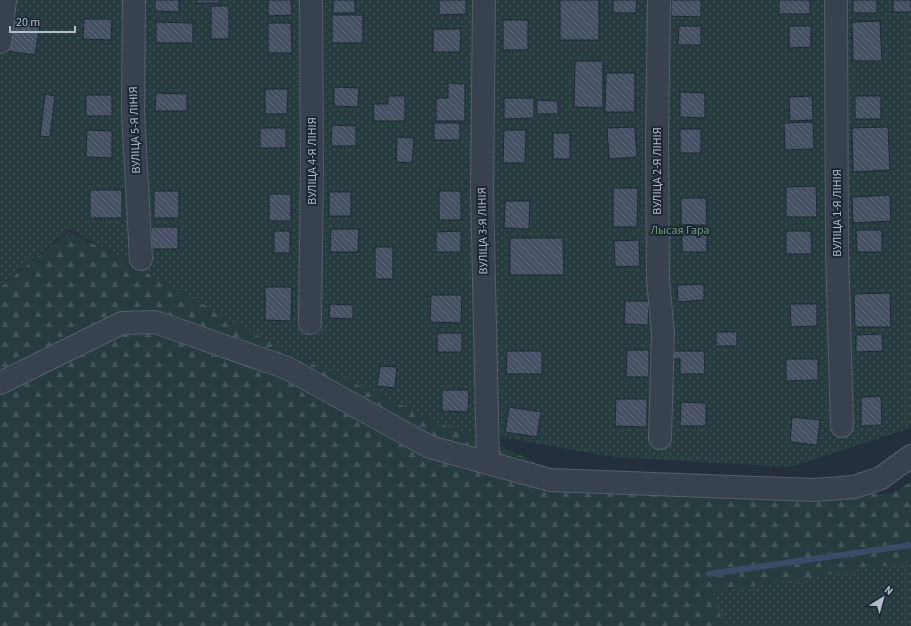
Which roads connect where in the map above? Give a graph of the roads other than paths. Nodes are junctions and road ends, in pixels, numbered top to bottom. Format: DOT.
graph roads {
  1 [pos="6,0"];
  2 [pos="134,0"];
  3 [pos="312,0"];
  4 [pos="484,0"];
  5 [pos="659,0"];
  6 [pos="836,0"];
  7 [pos="0,42"];
  8 [pos="141,259"];
  9 [pos="310,323"];
  10 [pos="0,382"];
  11 [pos="842,426"];
  12 [pos="660,438"];
  13 [pos="911,456"];
  14 [pos="488,463"];
  1 -- 7 [label="street"];
  2 -- 8 [label="street, ВУЛІЦА 5-Я ЛІНІЯ"];
  3 -- 9 [label="street, ВУЛІЦА 4-Я ЛІНІЯ"];
  4 -- 14 [label="street, ВУЛІЦА 3-Я ЛІНІЯ"];
  5 -- 12 [label="street, ВУЛІЦА 2-Я ЛІНІЯ"];
  6 -- 11 [label="street, ВУЛІЦА 1-Я ЛІНІЯ"];
  10 -- 14 [label="street"];
  13 -- 14 [label="street"];
}
